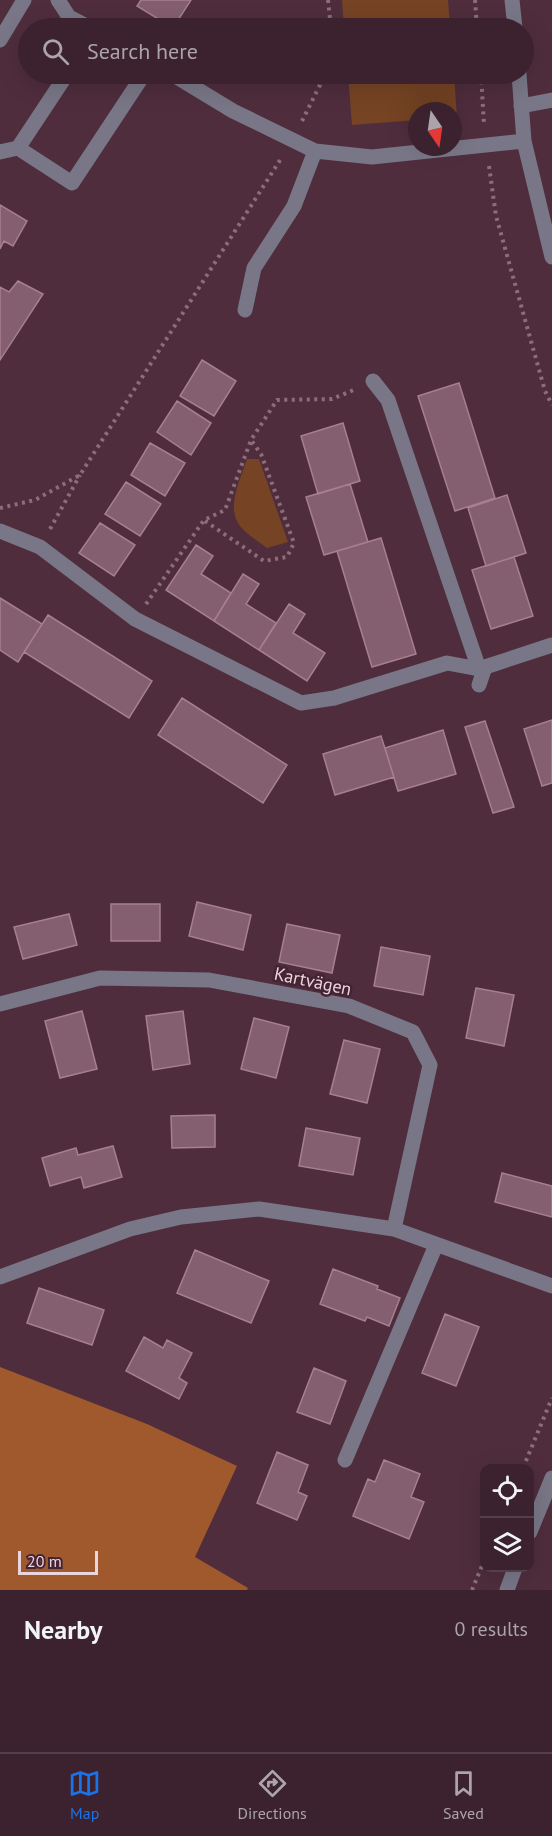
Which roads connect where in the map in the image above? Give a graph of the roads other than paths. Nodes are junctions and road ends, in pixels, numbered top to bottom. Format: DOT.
graph roads {
  1 [pos="24,0"];
  2 [pos="58,0"];
  3 [pos="512,0"];
  4 [pos="72,18"];
  5 [pos="514,18"];
  6 [pos="0,40"];
  7 [pos="60,84"];
  8 [pos="137,84"];
  9 [pos="188,84"];
  10 [pos="520,84"];
  11 [pos="552,100"];
  12 [pos="522,106"];
  13 [pos="524,141"];
  14 [pos="18,148"];
  15 [pos="315,151"];
  16 [pos="0,152"];
  17 [pos="552,257"];
  18 [pos="245,310"];
  19 [pos="373,381"];
  20 [pos="0,531"];
  21 [pos="552,645"];
  22 [pos="482,668"];
  23 [pos="479,685"];
  24 [pos="0,1004"];
  25 [pos="394,1229"];
  26 [pos="436,1245"];
  27 [pos="0,1277"];
  28 [pos="552,1286"];
  29 [pos="345,1460"];
  30 [pos="552,1478"];
  31 [pos="534,1522"];
  32 [pos="514,1572"];
  33 [pos="507,1590"];
  1 -- 6 [label="street"];
  2 -- 4 [label="street"];
  3 -- 5 [label="street"];
  7 -- 14 [label="street"];
  8 -- 14 [label="street"];
  9 -- 15 [label="street"];
  10 -- 12 [label="street"];
  11 -- 12 [label="street"];
  12 -- 13 [label="street"];
  13 -- 15 [label="street"];
  13 -- 17 [label="street"];
  14 -- 16 [label="street"];
  15 -- 18 [label="street"];
  19 -- 22 [label="street"];
  20 -- 22 [label="street"];
  21 -- 22 [label="street"];
  22 -- 23 [label="street"];
  24 -- 25 [label="street, Kartvägen"];
  25 -- 26 [label="street"];
  25 -- 27 [label="street"];
  26 -- 28 [label="street"];
  26 -- 29 [label="street"];
  30 -- 31 [label="street"];
  32 -- 33 [label="street"];
}
